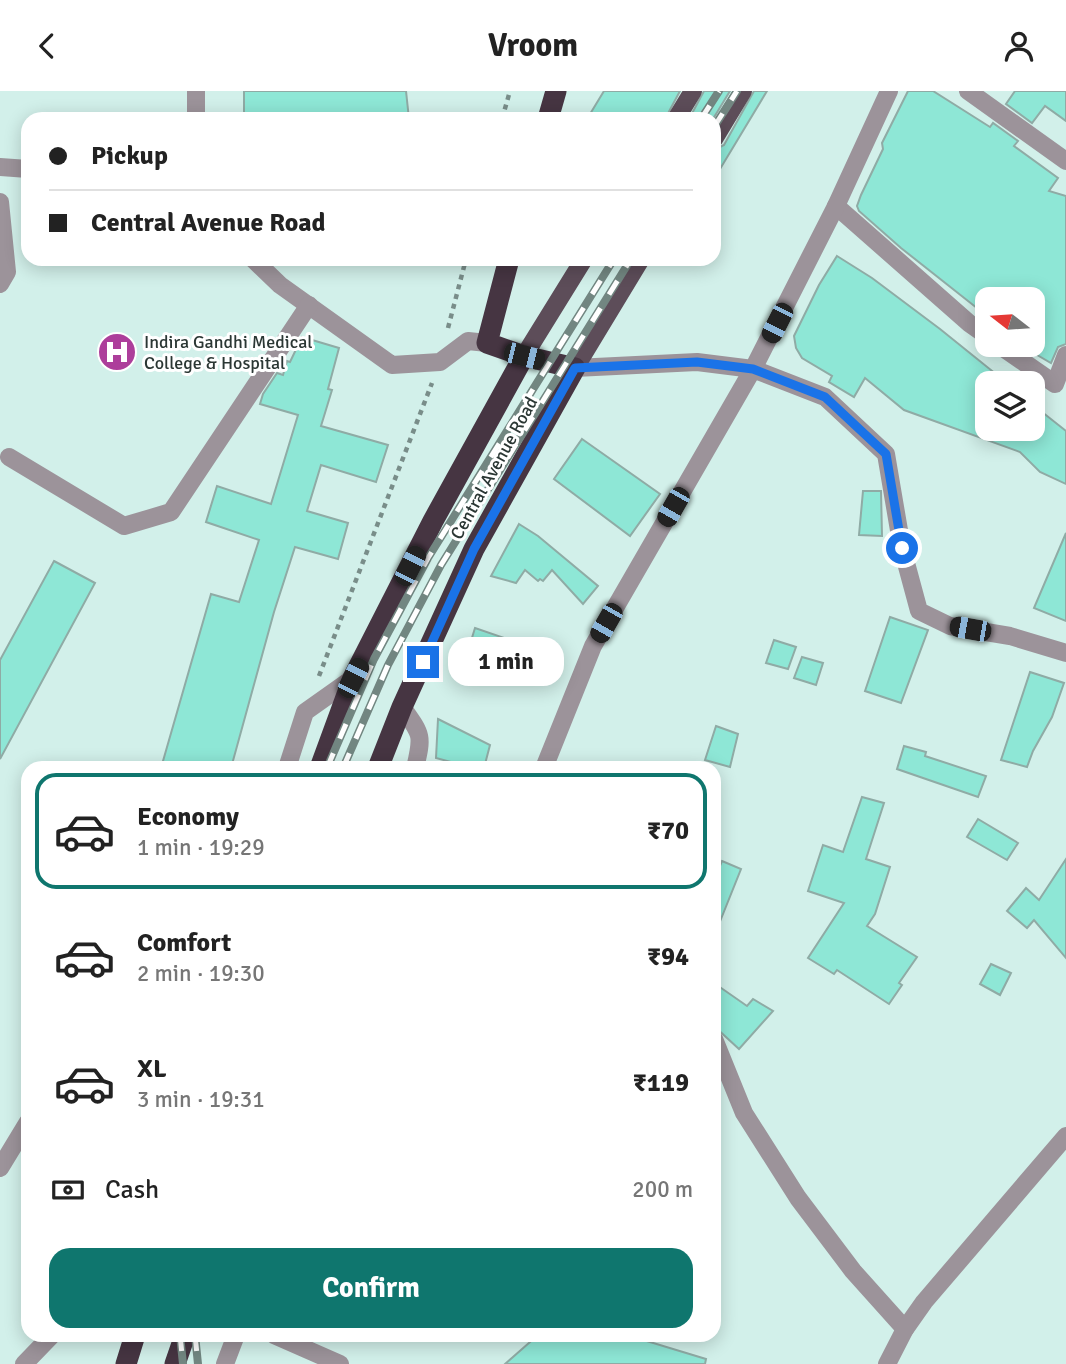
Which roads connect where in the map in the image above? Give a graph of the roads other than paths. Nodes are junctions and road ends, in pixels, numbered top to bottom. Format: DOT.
graph roads {
  1 [pos="196,91"];
  2 [pos="556,91"];
  3 [pos="693,91"];
  4 [pos="743,91"];
  5 [pos="890,91"];
  6 [pos="968,91"];
  7 [pos="196,112"];
  8 [pos="550,112"];
  9 [pos="680,112"];
  10 [pos="721,127"];
  11 [pos="1066,161"];
  12 [pos="0,167"];
  13 [pos="21,168"];
  14 [pos="0,202"];
  15 [pos="836,206"];
  16 [pos="260,266"];
  17 [pos="507,266"];
  18 [pos="580,266"];
  19 [pos="637,266"];
  20 [pos="0,284"];
  21 [pos="309,306"];
  22 [pos="975,328"];
  23 [pos="487,343"];
  24 [pos="1066,355"];
  25 [pos="524,356"];
  26 [pos="1016,357"];
  27 [pos="575,368"];
  28 [pos="753,369"];
  29 [pos="9,457"];
  30 [pos="1066,653"];
  31 [pos="353,678"];
  32 [pos="402,707"];
  33 [pos="381,758"];
  34 [pos="289,761"];
  35 [pos="322,761"];
  36 [pos="417,761"];
  37 [pos="547,761"];
  38 [pos="721,1056"];
  39 [pos="21,1134"];
  40 [pos="1066,1136"];
  41 [pos="0,1168"];
  42 [pos="905,1329"];
  43 [pos="45,1342"];
  44 [pos="133,1342"];
  45 [pos="183,1342"];
  46 [pos="233,1342"];
  47 [pos="290,1342"];
  48 [pos="24,1364"];
  49 [pos="126,1364"];
  50 [pos="175,1364"];
  51 [pos="225,1364"];
  52 [pos="340,1364"];
  53 [pos="887,1364"];
  1 -- 7 [label="street"];
  2 -- 8 [label="highway"];
  3 -- 9 [label="main road"];
  4 -- 10 [label="main road"];
  5 -- 15 [label="street"];
  6 -- 11 [label="street"];
  12 -- 13 [label="street"];
  14 -- 20 [label="street"];
  15 -- 22 [label="street"];
  15 -- 28 [label="street"];
  16 -- 21 [label="street"];
  17 -- 23 [label="highway"];
  18 -- 25 [label="main road"];
  19 -- 27 [label="main road, Central Avenue Road"];
  21 -- 23 [label="street"];
  21 -- 29 [label="street"];
  23 -- 25 [label="highway"];
  24 -- 26 [label="street"];
  25 -- 27 [label="highway"];
  25 -- 31 [label="highway"];
  27 -- 28 [label="street"];
  27 -- 32 [label="highway, Central Avenue Road"];
  28 -- 30 [label="street"];
  28 -- 37 [label="street"];
  31 -- 34 [label="street"];
  31 -- 35 [label="highway"];
  32 -- 33 [label="highway, Central Avenue Road"];
  32 -- 36 [label="street"];
  38 -- 42 [label="street"];
  39 -- 41 [label="street"];
  40 -- 42 [label="street"];
  42 -- 53 [label="street"];
  43 -- 48 [label="street"];
  44 -- 49 [label="highway"];
  45 -- 50 [label="highway"];
  46 -- 51 [label="street"];
  47 -- 52 [label="street"];
}
